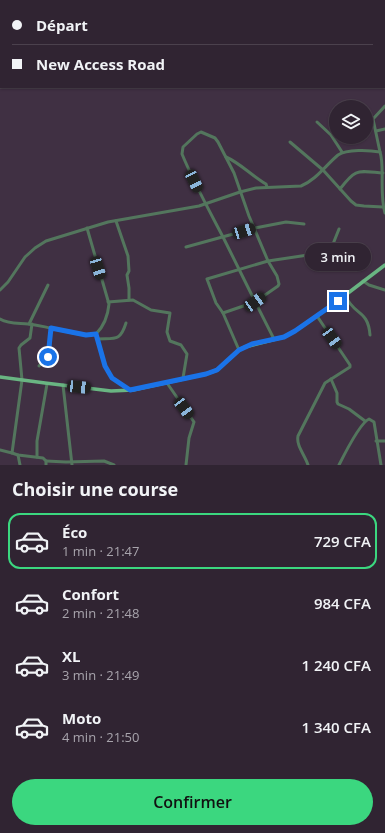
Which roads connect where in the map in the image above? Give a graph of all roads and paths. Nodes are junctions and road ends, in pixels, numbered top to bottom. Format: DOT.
graph roads {
  1 [pos="385,106"];
  2 [pos="317,122"];
  3 [pos="385,129"];
  4 [pos="376,131"];
  5 [pos="290,142"];
  6 [pos="342,152"];
  7 [pos="380,152"];
  8 [pos="226,157"];
  9 [pos="384,168"];
  10 [pos="323,170"];
  11 [pos="383,173"];
  12 [pos="267,187"];
  13 [pos="340,189"];
  14 [pos="240,192"];
  15 [pos="205,204"];
  16 [pos="384,207"];
  17 [pos="385,213"];
  18 [pos="116,221"];
  19 [pos="304,224"];
  20 [pos="87,228"];
  21 [pos="255,228"];
  22 [pos="339,229"];
  23 [pos="223,238"];
  24 [pos="186,247"];
  25 [pos="268,261"];
  26 [pos="385,265"];
  27 [pos="239,270"];
  28 [pos="363,281"];
  29 [pos="48,285"];
  30 [pos="0,290"];
  31 [pos="385,290"];
  32 [pos="345,295"];
  33 [pos="128,300"];
  34 [pos="108,302"];
  35 [pos="255,302"];
  36 [pos="222,313"];
  37 [pos="317,316"];
  38 [pos="0,319"];
  39 [pos="126,323"];
  40 [pos="31,324"];
  41 [pos="51,328"];
  42 [pos="96,334"];
  43 [pos="370,335"];
  44 [pos="97,339"];
  45 [pos="274,339"];
  46 [pos="239,350"];
  47 [pos="39,366"];
  48 [pos="0,377"];
  49 [pos="183,378"];
  50 [pos="331,379"];
  51 [pos="22,380"];
  52 [pos="167,383"];
  53 [pos="47,384"];
  54 [pos="63,385"];
  55 [pos="130,390"];
  56 [pos="365,421"];
  57 [pos="385,441"];
  58 [pos="376,442"];
  59 [pos="0,450"];
  60 [pos="12,453"];
  61 [pos="18,455"];
  62 [pos="37,457"];
  63 [pos="46,463"];
  64 [pos="71,464"];
  65 [pos="20,465"];
  66 [pos="114,465"];
  67 [pos="186,465"];
  68 [pos="308,465"];
  69 [pos="339,465"];
  70 [pos="381,465"];
  1 -- 4 [label="street"];
  2 -- 6 [label="street"];
  3 -- 4 [label="street"];
  4 -- 7 [label="street"];
  5 -- 10 [label="street"];
  6 -- 7 [label="street"];
  6 -- 10 [label="street"];
  7 -- 9 [label="street"];
  8 -- 12 [label="street"];
  8 -- 14 [label="street"];
  8 -- 15 [label="street"];
  9 -- 11 [label="street"];
  10 -- 12 [label="street"];
  10 -- 13 [label="street"];
  11 -- 13 [label="street"];
  11 -- 16 [label="street"];
  12 -- 14 [label="street"];
  13 -- 16 [label="street"];
  14 -- 15 [label="street"];
  14 -- 21 [label="street"];
  15 -- 18 [label="street"];
  15 -- 23 [label="street"];
  16 -- 17 [label="street"];
  18 -- 20 [label="street"];
  18 -- 33 [label="street"];
  19 -- 21 [label="street"];
  20 -- 30 [label="street"];
  20 -- 34 [label="street"];
  21 -- 23 [label="street"];
  21 -- 25 [label="street"];
  22 -- 25 [label="street"];
  23 -- 24 [label="street"];
  23 -- 27 [label="street"];
  25 -- 27 [label="street"];
  25 -- 35 [label="street"];
  26 -- 28 [label="main road"];
  27 -- 35 [label="street"];
  27 -- 36 [label="street"];
  28 -- 31 [label="street"];
  28 -- 32 [label="main road"];
  29 -- 40 [label="street"];
  32 -- 37 [label="main road"];
  32 -- 43 [label="street"];
  33 -- 34 [label="street"];
  33 -- 49 [label="street"];
  34 -- 42 [label="street"];
  35 -- 36 [label="street"];
  35 -- 45 [label="street"];
  36 -- 46 [label="street"];
  37 -- 45 [label="main road"];
  37 -- 50 [label="street"];
  38 -- 40 [label="street"];
  39 -- 44 [label="street"];
  40 -- 41 [label="street"];
  40 -- 51 [label="street"];
  41 -- 42 [label="street"];
  41 -- 47 [label="street"];
  42 -- 44 [label="street"];
  44 -- 55 [label="street"];
  45 -- 46 [label="main road"];
  46 -- 49 [label="main road"];
  48 -- 51 [label="main road"];
  49 -- 52 [label="main road"];
  50 -- 56 [label="street"];
  50 -- 68 [label="street"];
  51 -- 53 [label="main road"];
  51 -- 60 [label="street"];
  52 -- 55 [label="main road"];
  52 -- 67 [label="street"];
  53 -- 54 [label="main road"];
  53 -- 62 [label="street"];
  54 -- 55 [label="main road"];
  54 -- 64 [label="street"];
  56 -- 58 [label="street"];
  56 -- 69 [label="street"];
  57 -- 58 [label="street"];
  58 -- 70 [label="street"];
  59 -- 60 [label="street"];
  60 -- 61 [label="street"];
  61 -- 62 [label="street"];
  61 -- 65 [label="street"];
  62 -- 63 [label="street"];
  63 -- 64 [label="street"];
  64 -- 66 [label="street"];
}
